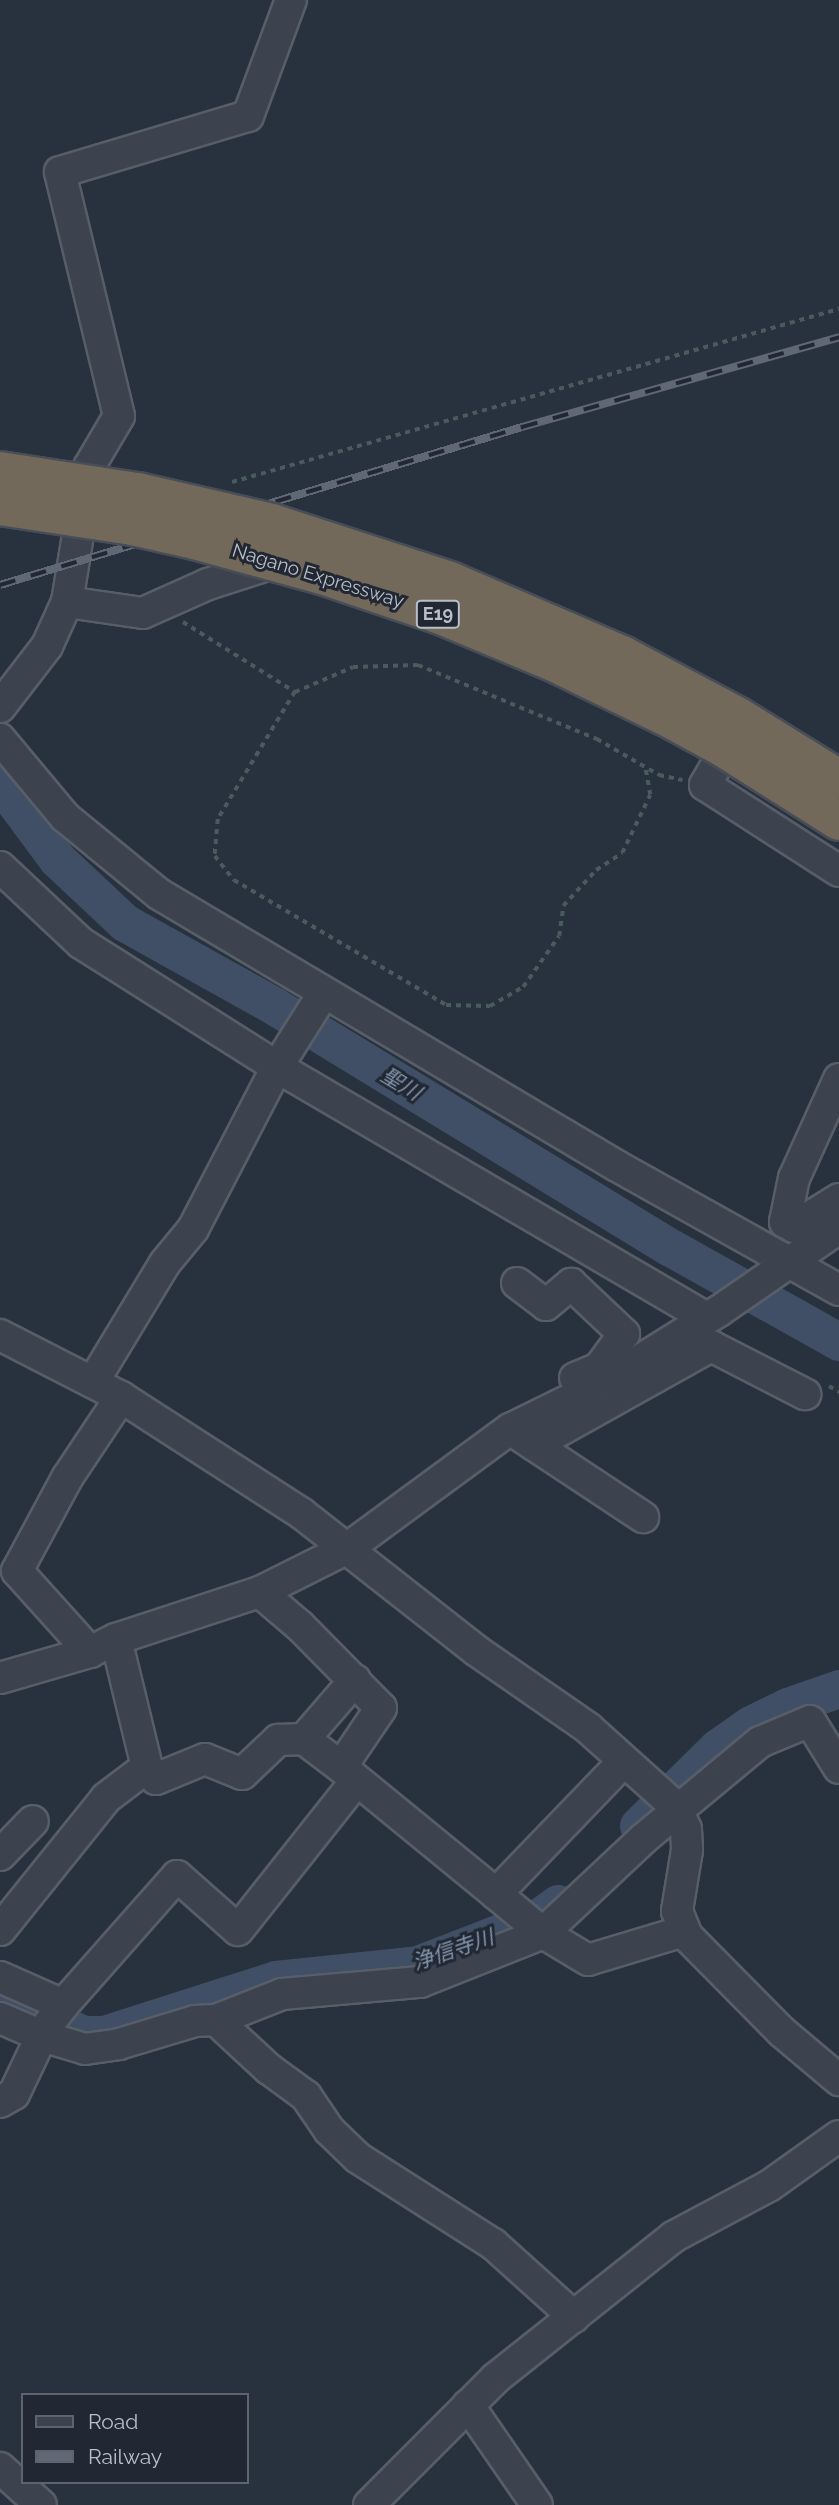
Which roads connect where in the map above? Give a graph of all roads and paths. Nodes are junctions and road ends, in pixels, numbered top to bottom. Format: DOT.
graph roads {
  1 [pos="291,0"];
  2 [pos="839,309"];
  3 [pos="0,458"];
  4 [pos="89,467"];
  5 [pos="0,471"];
  6 [pos="229,483"];
  7 [pos="0,506"];
  8 [pos="67,602"];
  9 [pos="160,608"];
  10 [pos="295,692"];
  11 [pos="0,707"];
  12 [pos="749,710"];
  13 [pos="0,739"];
  14 [pos="839,765"];
  15 [pos="645,767"];
  16 [pos="839,779"];
  17 [pos="705,785"];
  18 [pos="839,821"];
  19 [pos="0,867"];
  20 [pos="839,871"];
  21 [pos="323,993"];
  22 [pos="277,1067"];
  23 [pos="839,1079"];
  24 [pos="839,1199"];
  25 [pos="838,1244"];
  26 [pos="789,1265"];
  27 [pos="517,1283"];
  28 [pos="839,1290"];
  29 [pos="713,1315"];
  30 [pos="0,1335"];
  31 [pos="93,1382"];
  32 [pos="805,1394"];
  33 [pos="121,1397"];
  34 [pos="539,1415"];
  35 [pos="522,1437"];
  36 [pos="643,1517"];
  37 [pos="348,1548"];
  38 [pos="260,1592"];
  39 [pos="103,1645"];
  40 [pos="0,1678"];
  41 [pos="355,1680"];
  42 [pos="304,1739"];
  43 [pos="623,1762"];
  44 [pos="147,1767"];
  45 [pos="839,1768"];
  46 [pos="348,1774"];
  47 [pos="677,1810"];
  48 [pos="33,1821"];
  49 [pos="0,1855"];
  50 [pos="497,1895"];
  51 [pos="0,1930"];
  52 [pos="684,1931"];
  53 [pos="542,1932"];
  54 [pos="0,1977"];
  55 [pos="0,2018"];
  56 [pos="52,2020"];
  57 [pos="216,2020"];
  58 [pos="839,2080"];
  59 [pos="0,2102"];
  60 [pos="839,2136"];
  61 [pos="574,2317"];
  62 [pos="468,2405"];
  63 [pos="0,2468"];
  64 [pos="41,2505"];
  65 [pos="369,2505"];
  66 [pos="537,2505"];
  1 -- 4 [label="street"];
  2 -- 6 [label="path"];
  3 -- 4 [label="street"];
  4 -- 8 [label="street"];
  5 -- 16 [label="highway, Nagano Expressway / E19, bridge"];
  7 -- 18 [label="highway, Nagano Expressway / E19, bridge"];
  8 -- 9 [label="street"];
  8 -- 11 [label="street"];
  9 -- 10 [label="path"];
  9 -- 12 [label="street"];
  10 -- 15 [label="path"];
  10 -- 15 [label="path"];
  12 -- 14 [label="street"];
  12 -- 17 [label="street"];
  13 -- 21 [label="street"];
  15 -- 17 [label="path"];
  17 -- 20 [label="street"];
  19 -- 22 [label="street"];
  21 -- 22 [label="street"];
  21 -- 26 [label="street"];
  22 -- 29 [label="street"];
  22 -- 31 [label="street"];
  23 -- 24 [label="street"];
  25 -- 26 [label="street"];
  26 -- 28 [label="street"];
  26 -- 29 [label="street"];
  27 -- 34 [label="street"];
  29 -- 34 [label="street"];
  30 -- 31 [label="street"];
  31 -- 33 [label="street"];
  32 -- 35 [label="street"];
  33 -- 37 [label="street"];
  33 -- 39 [label="street"];
  34 -- 35 [label="street"];
  35 -- 36 [label="street"];
  35 -- 37 [label="street"];
  37 -- 38 [label="street"];
  37 -- 43 [label="street"];
  38 -- 39 [label="street"];
  38 -- 41 [label="street"];
  39 -- 40 [label="street"];
  39 -- 44 [label="street"];
  41 -- 42 [label="street"];
  41 -- 46 [label="street"];
  42 -- 44 [label="street"];
  42 -- 46 [label="street"];
  43 -- 47 [label="street"];
  43 -- 50 [label="street"];
  44 -- 51 [label="street"];
  45 -- 47 [label="street"];
  46 -- 50 [label="street"];
  46 -- 56 [label="street"];
  47 -- 52 [label="street"];
  47 -- 53 [label="street"];
  48 -- 49 [label="street"];
  50 -- 53 [label="street"];
  52 -- 53 [label="street"];
  52 -- 58 [label="street"];
  53 -- 57 [label="street"];
  54 -- 56 [label="street"];
  55 -- 56 [label="street"];
  56 -- 57 [label="street"];
  56 -- 59 [label="street"];
  57 -- 61 [label="street"];
  60 -- 61 [label="street"];
  61 -- 62 [label="street"];
  62 -- 65 [label="street"];
  62 -- 66 [label="street"];
  63 -- 64 [label="street"];
}
